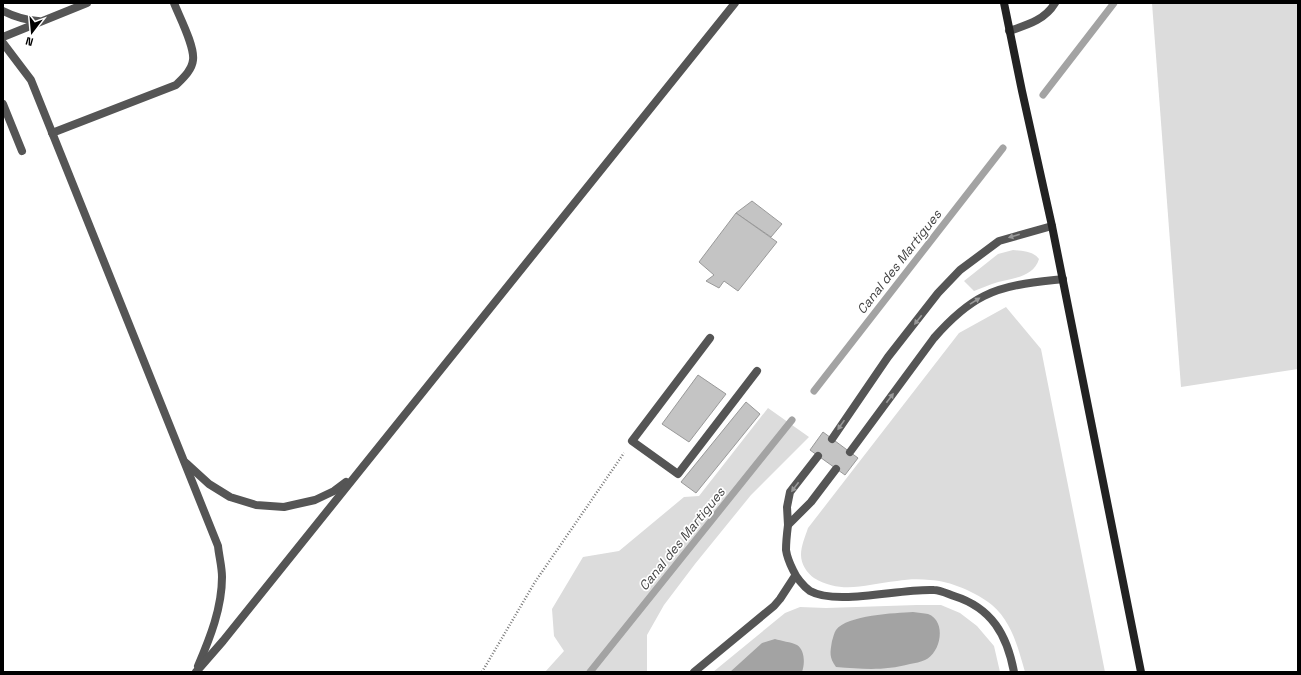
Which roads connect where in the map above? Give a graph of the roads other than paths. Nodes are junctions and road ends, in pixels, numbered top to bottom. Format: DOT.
graph roads {
  1 [pos="87,3"];
  2 [pos="174,3"];
  3 [pos="735,3"];
  4 [pos="1004,3"];
  5 [pos="1055,3"];
  6 [pos="3,11"];
  7 [pos="42,21"];
  8 [pos="1009,31"];
  9 [pos="3,37"];
  10 [pos="3,43"];
  11 [pos="3,104"];
  12 [pos="52,133"];
  13 [pos="22,151"];
  14 [pos="1052,226"];
  15 [pos="1062,279"];
  16 [pos="710,338"];
  17 [pos="757,371"];
  18 [pos="832,439"];
  19 [pos="850,452"];
  20 [pos="818,456"];
  21 [pos="184,461"];
  22 [pos="836,469"];
  23 [pos="360,470"];
  24 [pos="788,525"];
  25 [pos="795,576"];
  26 [pos="196,672"];
  27 [pos="694,672"];
  28 [pos="1014,672"];
  29 [pos="1141,672"];
  1 -- 7 [label="street"];
  2 -- 12 [label="street"];
  3 -- 23 [label="street"];
  4 -- 8 [label="main road"];
  5 -- 8 [label="street"];
  6 -- 7 [label="street"];
  7 -- 9 [label="street"];
  8 -- 14 [label="main road"];
  10 -- 12 [label="street"];
  11 -- 13 [label="street"];
  12 -- 21 [label="street"];
  14 -- 15 [label="main road"];
  14 -- 18 [label="street, one-way"];
  19 -- 15 [label="street, one-way"];
  15 -- 29 [label="main road"];
  16 -- 17 [label="street"];
  20 -- 24 [label="street, one-way"];
  21 -- 23 [label="street"];
  21 -- 26 [label="street"];
  22 -- 24 [label="street"];
  23 -- 26 [label="street"];
  24 -- 25 [label="street"];
  25 -- 27 [label="street"];
  25 -- 28 [label="street"];
}
